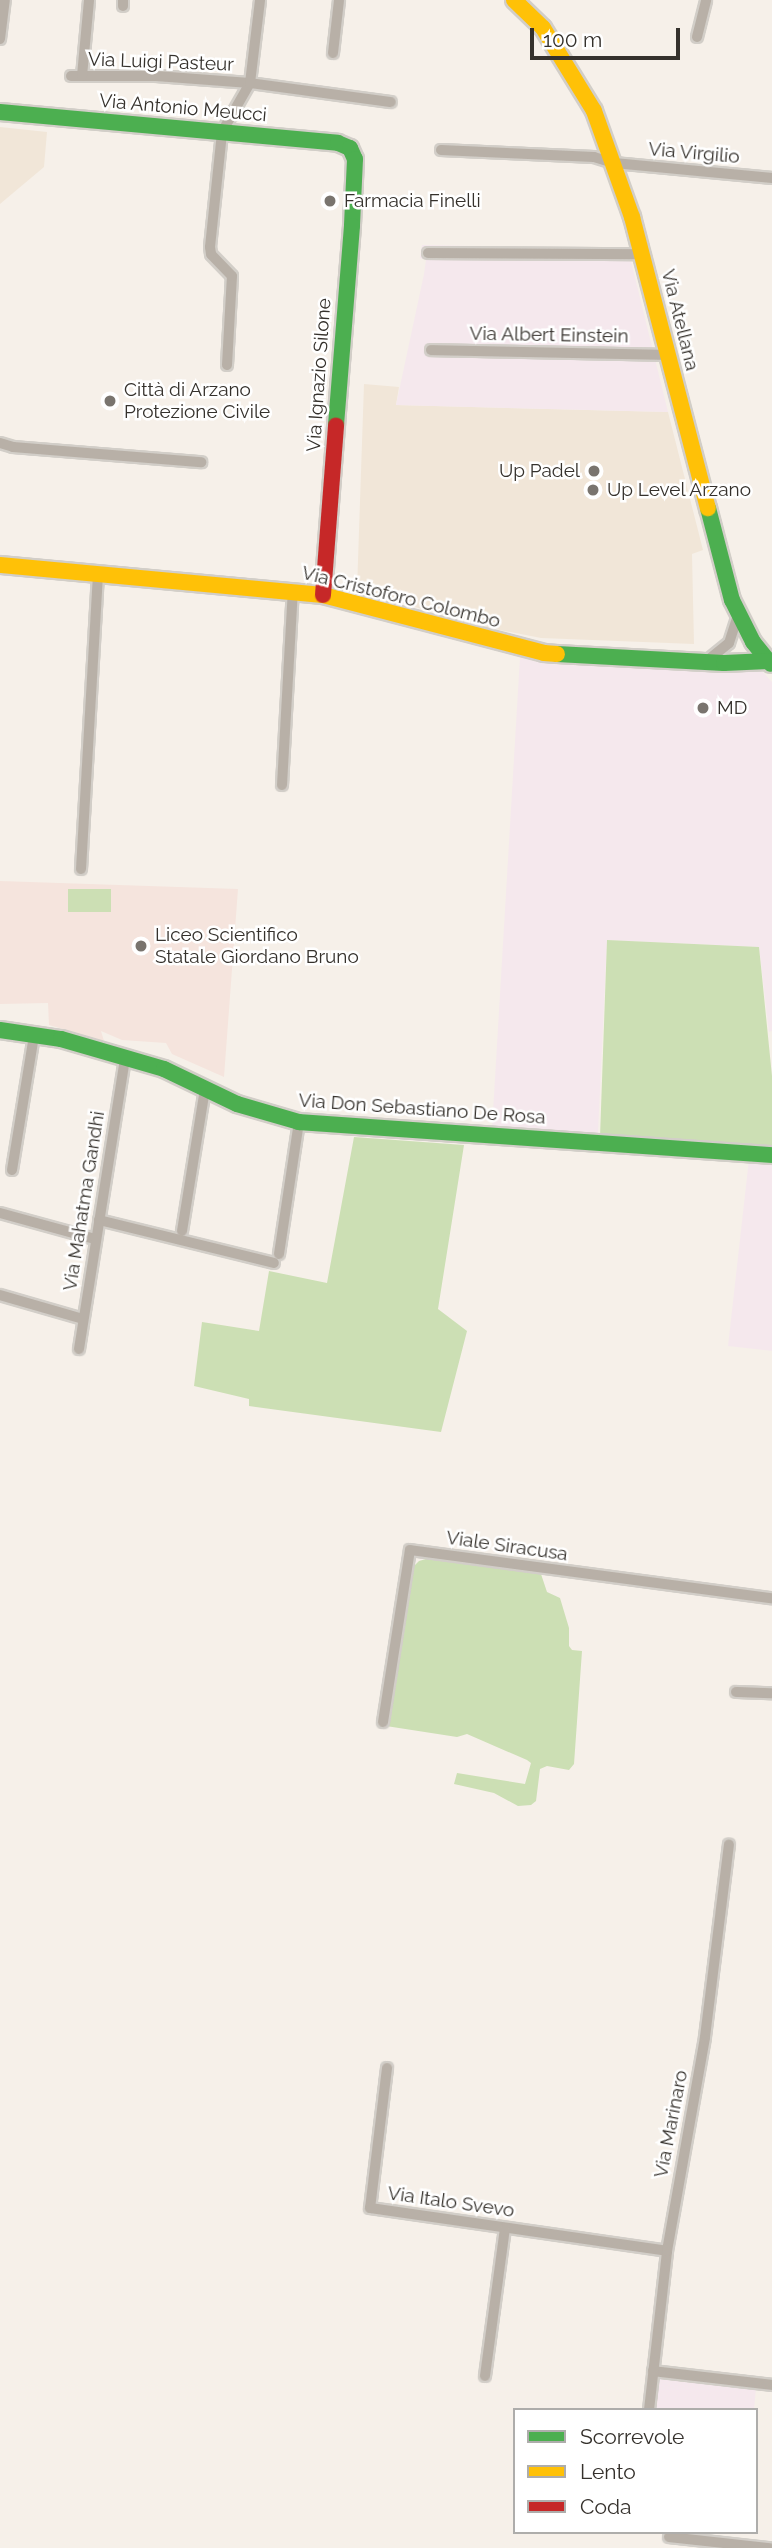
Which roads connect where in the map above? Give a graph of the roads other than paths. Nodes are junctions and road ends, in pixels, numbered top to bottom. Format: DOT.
graph roads {
  1 [pos="5,0"];
  2 [pos="89,0"];
  3 [pos="260,0"];
  4 [pos="339,0"];
  5 [pos="514,0"];
  6 [pos="706,0"];
  7 [pos="697,37"];
  8 [pos="0,39"];
  9 [pos="332,53"];
  10 [pos="250,83"];
  11 [pos="391,102"];
  12 [pos="0,112"];
  13 [pos="222,132"];
  14 [pos="441,150"];
  15 [pos="355,159"];
  16 [pos="614,163"];
  17 [pos="772,178"];
  18 [pos="428,253"];
  19 [pos="642,254"];
  20 [pos="431,350"];
  21 [pos="666,355"];
  22 [pos="227,365"];
  23 [pos="0,443"];
  24 [pos="201,462"];
  25 [pos="0,565"];
  26 [pos="99,572"];
  27 [pos="293,591"];
  28 [pos="323,595"];
  29 [pos="738,616"];
  30 [pos="708,660"];
  31 [pos="770,663"];
  32 [pos="282,785"];
  33 [pos="81,869"];
  34 [pos="0,1030"];
  35 [pos="34,1035"];
  36 [pos="125,1058"];
  37 [pos="205,1089"];
  38 [pos="299,1122"];
  39 [pos="772,1155"];
  40 [pos="12,1170"];
  41 [pos="0,1213"];
  42 [pos="99,1220"];
  43 [pos="182,1231"];
  44 [pos="95,1239"];
  45 [pos="0,1295"];
  46 [pos="83,1319"];
  47 [pos="79,1349"];
  48 [pos="772,1598"];
  49 [pos="736,1692"];
  50 [pos="772,1693"];
  51 [pos="383,1722"];
  52 [pos="729,1844"];
  53 [pos="387,2068"];
  54 [pos="505,2228"];
  55 [pos="667,2251"];
  56 [pos="653,2371"];
  57 [pos="485,2375"];
  58 [pos="772,2385"];
  59 [pos="649,2408"];
  60 [pos="667,2535"];
  61 [pos="676,2548"];
  62 [pos="769,2548"];
  1 -- 8 [label="street"];
  2 -- 10 [label="street, Via Luigi Pasteur"];
  3 -- 10 [label="street, Via Luigi Pasteur"];
  4 -- 9 [label="street"];
  5 -- 16 [label="street, Via Atellana"];
  6 -- 7 [label="street"];
  10 -- 11 [label="street, Via Luigi Pasteur"];
  10 -- 13 [label="street, Via Luigi Pasteur"];
  12 -- 13 [label="street, Via Antonio Meucci"];
  13 -- 15 [label="street, Via Antonio Meucci"];
  13 -- 22 [label="street"];
  14 -- 16 [label="street, Via Virgilio"];
  15 -- 28 [label="street, Via Ignazio Silone"];
  16 -- 17 [label="street, Via Virgilio"];
  16 -- 19 [label="street, Via Atellana"];
  18 -- 19 [label="street"];
  19 -- 21 [label="street, Via Atellana"];
  20 -- 21 [label="street, Via Albert Einstein"];
  21 -- 29 [label="street, Via Atellana"];
  23 -- 24 [label="street"];
  25 -- 26 [label="street, Via Cristoforo Colombo"];
  26 -- 27 [label="street, Via Cristoforo Colombo"];
  26 -- 33 [label="street"];
  27 -- 28 [label="street, Via Cristoforo Colombo"];
  27 -- 32 [label="street"];
  28 -- 30 [label="street, Via Cristoforo Colombo"];
  29 -- 30 [label="street"];
  29 -- 31 [label="street, Via Atellana"];
  30 -- 31 [label="street, Via Cristoforo Colombo"];
  34 -- 35 [label="street, Via Don Sebastiano De Rosa"];
  35 -- 36 [label="street, Via Don Sebastiano De Rosa"];
  35 -- 40 [label="street"];
  36 -- 37 [label="street, Via Don Sebastiano De Rosa"];
  36 -- 42 [label="street, Via Mahatma Gandhi"];
  37 -- 38 [label="street, Via Don Sebastiano De Rosa"];
  37 -- 43 [label="street"];
  38 -- 39 [label="street, Via Don Sebastiano De Rosa"];
  38 -- 42 [label="street"];
  41 -- 44 [label="street"];
  42 -- 44 [label="street, Via Mahatma Gandhi"];
  44 -- 46 [label="street, Via Mahatma Gandhi"];
  45 -- 46 [label="street"];
  46 -- 47 [label="street, Via Mahatma Gandhi"];
  48 -- 51 [label="street, Viale Siracusa"];
  49 -- 50 [label="street"];
  52 -- 55 [label="street, Via Marinaro"];
  53 -- 54 [label="street, Via Italo Svevo"];
  54 -- 55 [label="street, Via Italo Svevo"];
  54 -- 57 [label="street"];
  55 -- 56 [label="street, Via Marinaro"];
  56 -- 58 [label="street"];
  56 -- 59 [label="street, Via Marinaro"];
  60 -- 61 [label="street"];
  60 -- 62 [label="street"];
}
